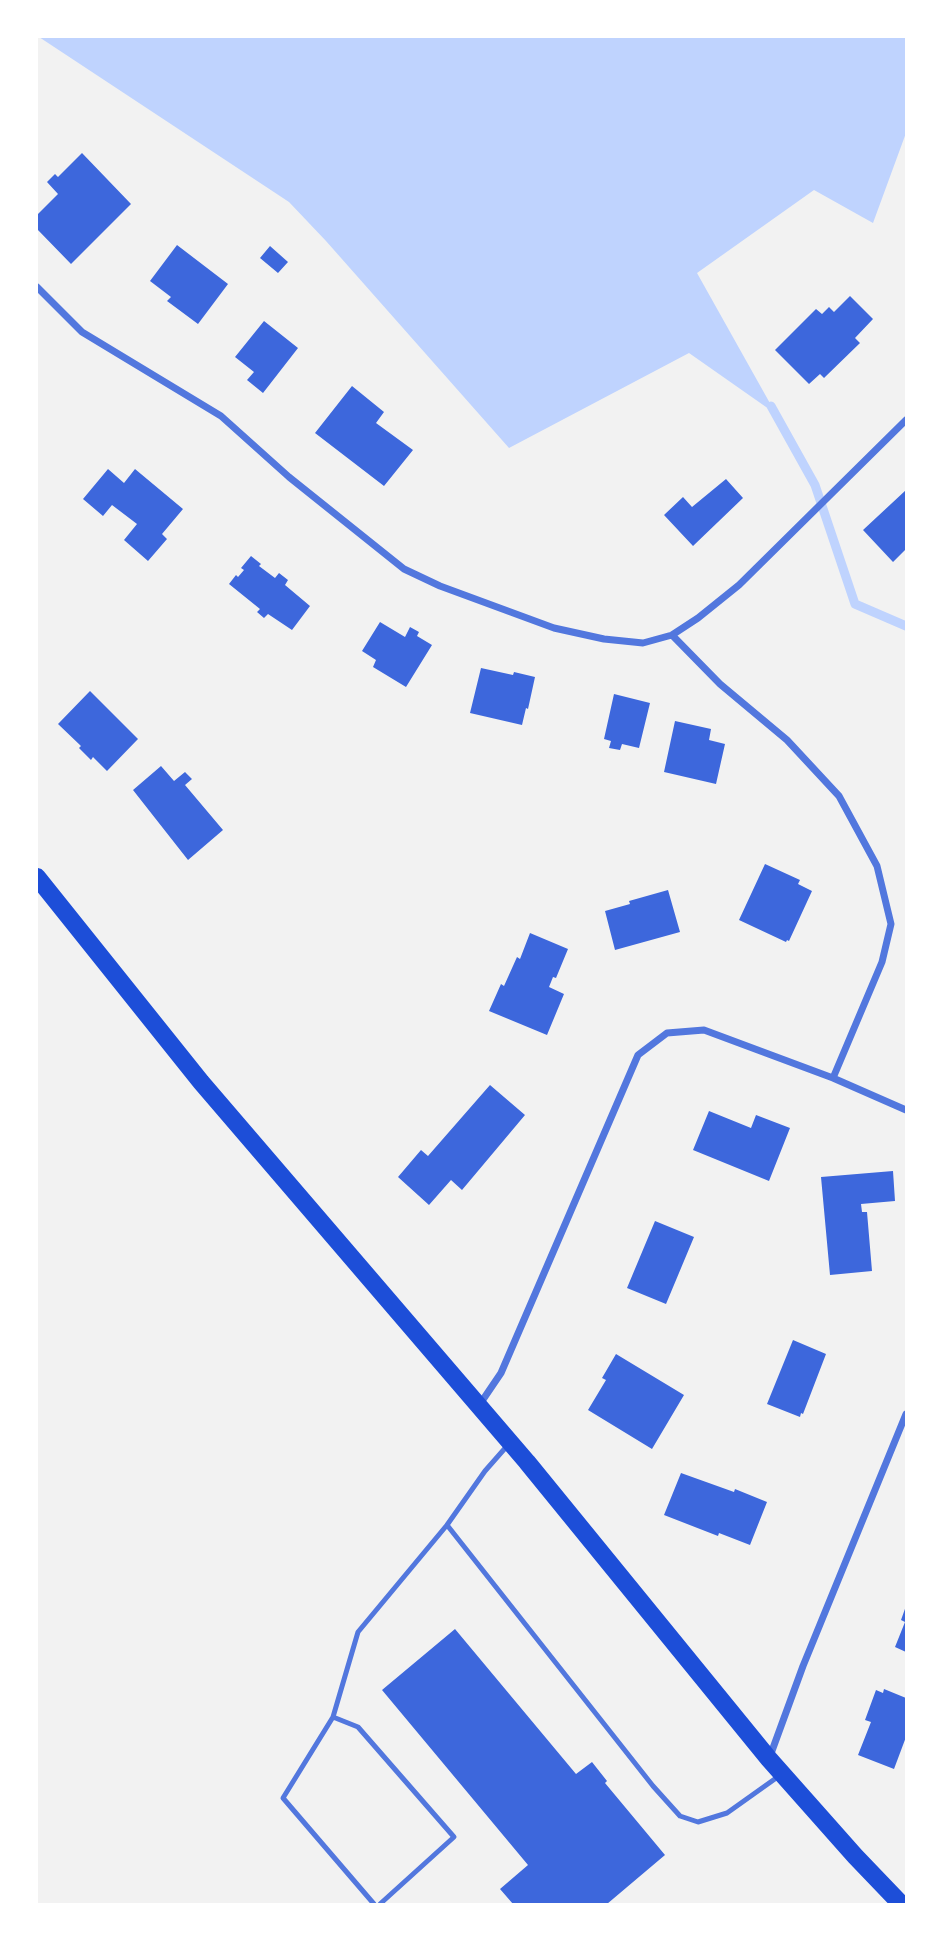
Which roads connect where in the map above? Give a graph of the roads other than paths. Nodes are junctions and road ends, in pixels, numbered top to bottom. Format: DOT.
graph roads {
  1 [pos="37,287"];
  2 [pos="906,420"];
  3 [pos="672,635"];
  4 [pos="37,877"];
  5 [pos="833,1077"];
  6 [pos="906,1110"];
  7 [pos="478,1407"];
  8 [pos="906,1414"];
  9 [pos="510,1443"];
  10 [pos="447,1525"];
  11 [pos="332,1717"];
  12 [pos="769,1759"];
  13 [pos="782,1774"];
  14 [pos="374,1904"];
  15 [pos="380,1904"];
  16 [pos="901,1904"];
  1 -- 3 [label="street"];
  2 -- 3 [label="street"];
  3 -- 5 [label="street"];
  4 -- 7 [label="main road"];
  5 -- 6 [label="street"];
  5 -- 7 [label="street"];
  7 -- 9 [label="main road"];
  8 -- 12 [label="street"];
  9 -- 10 [label="lane"];
  9 -- 12 [label="main road"];
  10 -- 11 [label="lane"];
  10 -- 13 [label="lane"];
  11 -- 14 [label="lane"];
  11 -- 15 [label="lane"];
  12 -- 13 [label="main road"];
  13 -- 16 [label="main road"];
}
